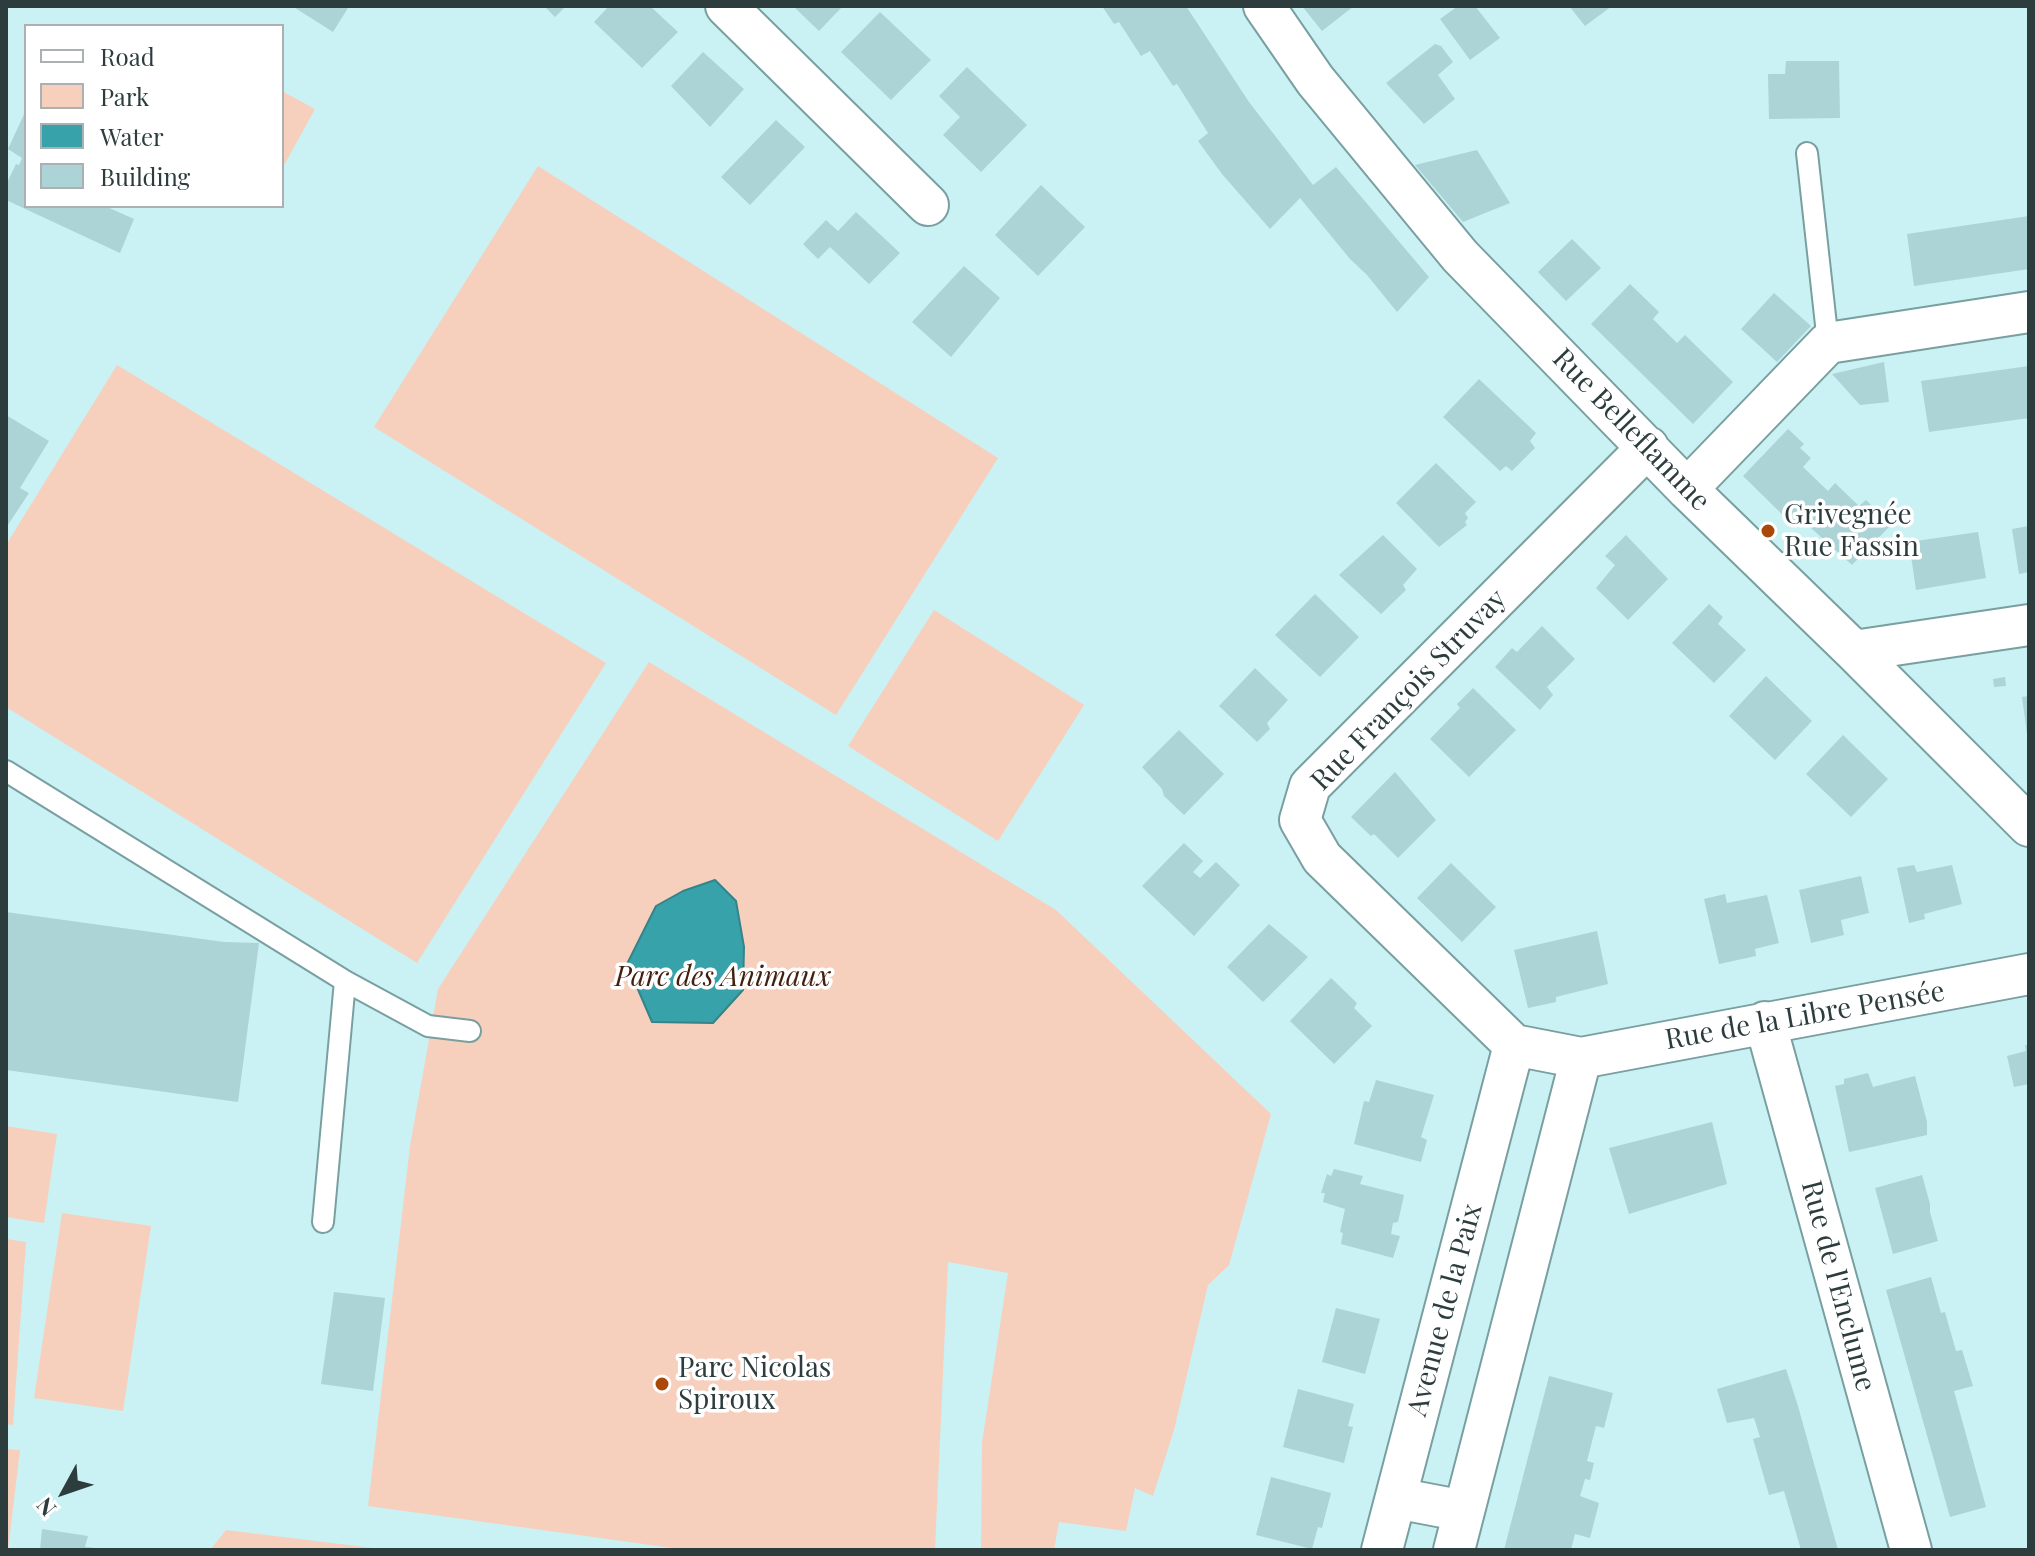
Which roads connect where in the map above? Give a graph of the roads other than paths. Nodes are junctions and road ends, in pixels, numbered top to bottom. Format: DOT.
graph roads {
  1 [pos="726,6"];
  2 [pos="1264,6"];
  3 [pos="1807,153"];
  4 [pos="928,205"];
  5 [pos="2029,312"];
  6 [pos="1828,343"];
  7 [pos="1648,447"];
  8 [pos="1687,489"];
  9 [pos="2029,625"];
  10 [pos="1854,651"];
  11 [pos="6,771"];
  12 [pos="2029,826"];
  13 [pos="2029,974"];
  14 [pos="345,981"];
  15 [pos="1765,1022"];
  16 [pos="470,1031"];
  17 [pos="1514,1045"];
  18 [pos="1581,1058"];
  19 [pos="1494,1122"];
  20 [pos="1559,1142"];
  21 [pos="323,1222"];
  22 [pos="1396,1498"];
  23 [pos="1464,1511"];
  24 [pos="1382,1550"];
  25 [pos="1454,1550"];
  26 [pos="1911,1550"];
  1 -- 4 [label="street"];
  2 -- 7 [label="street, Rue Belleflamme"];
  3 -- 6 [label="lane"];
  5 -- 6 [label="street"];
  6 -- 8 [label="street"];
  7 -- 8 [label="street, Rue Belleflamme"];
  7 -- 17 [label="street, Rue François Struvay"];
  8 -- 10 [label="street, Rue Belleflamme"];
  9 -- 10 [label="street"];
  10 -- 12 [label="street, Rue Belleflamme"];
  11 -- 14 [label="lane"];
  13 -- 15 [label="street, Rue de la Libre Pensée"];
  14 -- 16 [label="lane"];
  14 -- 21 [label="lane"];
  15 -- 18 [label="street, Rue de la Libre Pensée"];
  15 -- 26 [label="street, Rue de l'Enclume"];
  17 -- 18 [label="street"];
  17 -- 19 [label="street, Avenue de la Paix"];
  18 -- 20 [label="street"];
  19 -- 20 [label="street"];
  19 -- 22 [label="street, Avenue de la Paix"];
  20 -- 23 [label="street"];
  22 -- 23 [label="street"];
  22 -- 24 [label="street, Avenue de la Paix"];
  23 -- 25 [label="street"];
}
